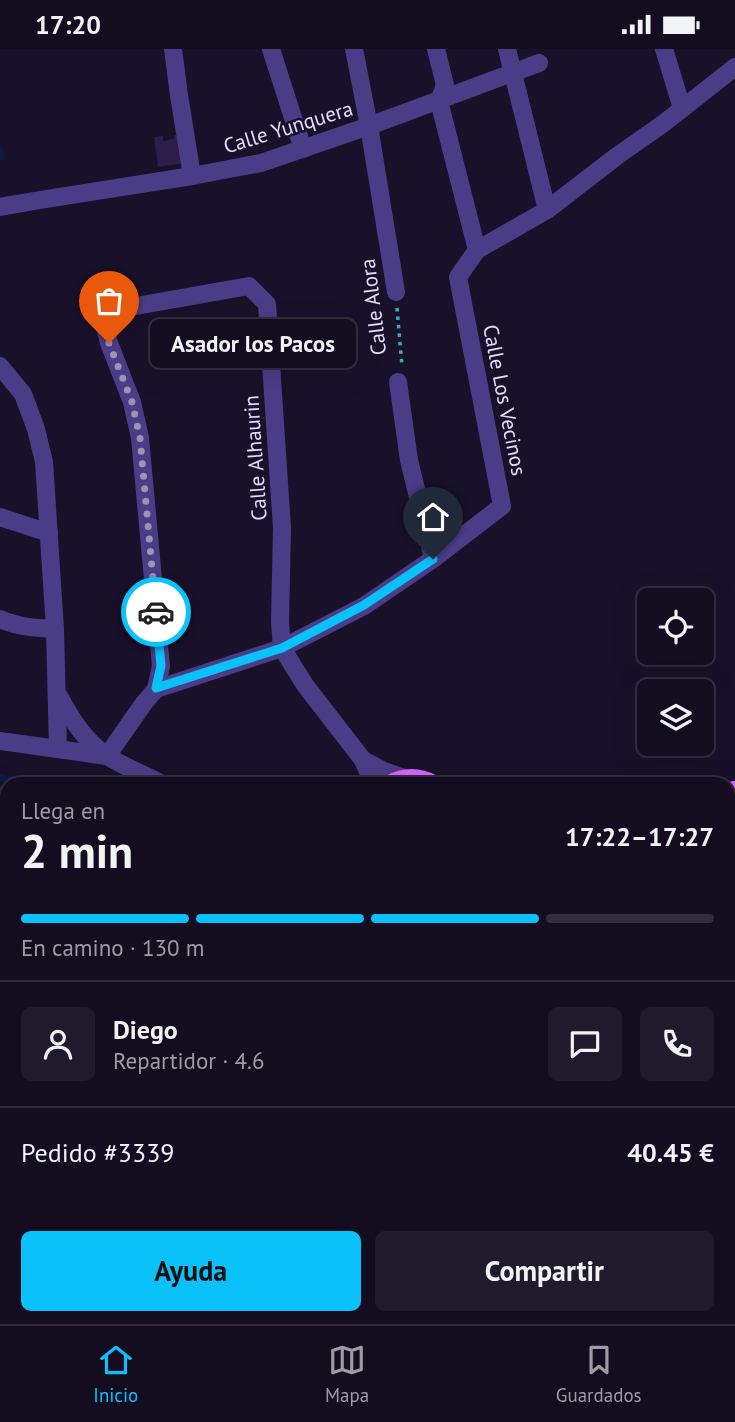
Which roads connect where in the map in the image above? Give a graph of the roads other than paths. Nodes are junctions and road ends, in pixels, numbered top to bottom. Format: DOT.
graph roads {
  1 [pos="173,49"];
  2 [pos="271,49"];
  3 [pos="354,49"];
  4 [pos="436,49"];
  5 [pos="507,49"];
  6 [pos="664,49"];
  7 [pos="539,63"];
  8 [pos="735,67"];
  9 [pos="513,73"];
  10 [pos="439,101"];
  11 [pos="682,108"];
  12 [pos="369,126"];
  13 [pos="303,149"];
  14 [pos="192,176"];
  15 [pos="0,207"];
  16 [pos="547,210"];
  17 [pos="477,250"];
  18 [pos="396,292"];
  19 [pos="0,366"];
  20 [pos="398,382"];
  21 [pos="0,517"];
  22 [pos="49,533"];
  23 [pos="433,559"];
  24 [pos="0,619"];
  25 [pos="55,629"];
  26 [pos="282,648"];
  27 [pos="156,688"];
  28 [pos="57,692"];
  29 [pos="0,741"];
  30 [pos="58,749"];
  31 [pos="107,756"];
  32 [pos="363,759"];
  33 [pos="148,777"];
  34 [pos="370,777"];
  35 [pos="392,777"];
  1 -- 14 [label="street"];
  2 -- 13 [label="street"];
  3 -- 12 [label="street, Calle Alora"];
  4 -- 10 [label="street"];
  5 -- 9 [label="street"];
  6 -- 11 [label="street"];
  7 -- 9 [label="street, Calle Yunquera"];
  8 -- 11 [label="street, Calle Los Vecinos"];
  9 -- 10 [label="street, Calle Yunquera"];
  9 -- 16 [label="street"];
  10 -- 12 [label="street, Calle Yunquera"];
  10 -- 17 [label="street"];
  11 -- 16 [label="street, Calle Los Vecinos"];
  12 -- 13 [label="street, Calle Yunquera"];
  12 -- 18 [label="street, Calle Alora"];
  13 -- 14 [label="street, Calle Yunquera"];
  14 -- 15 [label="street, Calle Yunquera"];
  16 -- 17 [label="street, Calle Los Vecinos"];
  17 -- 23 [label="street, Calle Los Vecinos"];
  19 -- 22 [label="street"];
  20 -- 23 [label="street, Calle Alora"];
  21 -- 22 [label="street"];
  22 -- 25 [label="street"];
  23 -- 26 [label="street, Calle Los Vecinos"];
  24 -- 25 [label="street"];
  25 -- 28 [label="street"];
  26 -- 27 [label="street, Calle Los Vecinos"];
  26 -- 27 [label="street, Calle Alhaurin"];
  26 -- 32 [label="street"];
  27 -- 31 [label="street"];
  28 -- 30 [label="street"];
  28 -- 31 [label="street"];
  29 -- 30 [label="street"];
  30 -- 31 [label="street"];
  31 -- 33 [label="street"];
  32 -- 34 [label="street"];
  32 -- 35 [label="street"];
}
